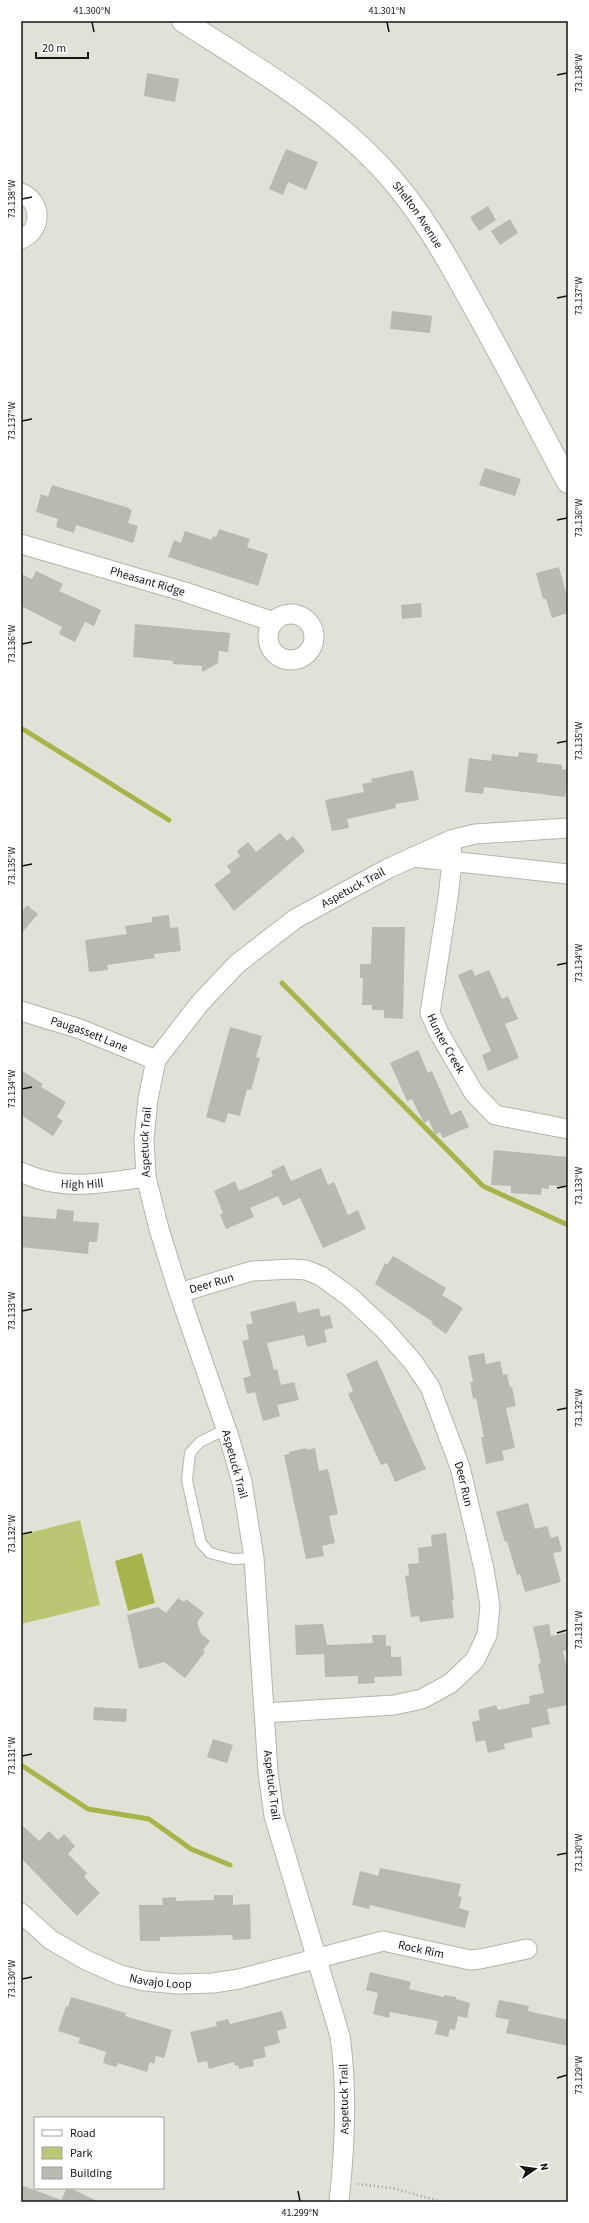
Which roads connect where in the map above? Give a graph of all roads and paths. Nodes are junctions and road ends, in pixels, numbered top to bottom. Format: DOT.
graph roads {
  1 [pos="183,21"];
  2 [pos="21,193"];
  3 [pos="21,239"];
  4 [pos="568,482"];
  5 [pos="21,544"];
  6 [pos="272,624"];
  7 [pos="568,828"];
  8 [pos="451,840"];
  9 [pos="413,857"];
  10 [pos="452,862"];
  11 [pos="568,874"];
  12 [pos="21,1011"];
  13 [pos="156,1060"];
  14 [pos="568,1129"];
  15 [pos="21,1172"];
  16 [pos="146,1177"];
  17 [pos="179,1293"];
  18 [pos="226,1429"];
  19 [pos="254,1558"];
  20 [pos="265,1713"];
  21 [pos="21,1913"];
  22 [pos="527,1949"];
  23 [pos="316,1959"];
  24 [pos="341,2182"];
  25 [pos="339,2202"];
  26 [pos="442,2202"];
  1 -- 4 [label="main road, Shelton Avenue"];
  2 -- 3 [label="street"];
  5 -- 6 [label="street, Pheasant Ridge"];
  7 -- 8 [label="street, Aspetuck Trail"];
  8 -- 9 [label="street, Aspetuck Trail"];
  8 -- 10 [label="street, Hunter Creek"];
  9 -- 10 [label="street"];
  9 -- 13 [label="street, Aspetuck Trail"];
  10 -- 11 [label="street"];
  10 -- 14 [label="street, Hunter Creek"];
  12 -- 13 [label="street, Paugassett Lane"];
  13 -- 16 [label="street, Aspetuck Trail"];
  15 -- 16 [label="street, High Hill"];
  16 -- 17 [label="street, Aspetuck Trail"];
  17 -- 18 [label="street, Aspetuck Trail"];
  17 -- 20 [label="street, Deer Run"];
  18 -- 19 [label="street, Aspetuck Trail"];
  18 -- 19 [label="lane"];
  19 -- 20 [label="street, Aspetuck Trail"];
  20 -- 23 [label="street, Aspetuck Trail"];
  21 -- 23 [label="street, Navajo Loop"];
  22 -- 23 [label="street, Rock Rim"];
  23 -- 24 [label="street, Aspetuck Trail"];
  24 -- 25 [label="street, Aspetuck Trail"];
  24 -- 26 [label="path"];
}
